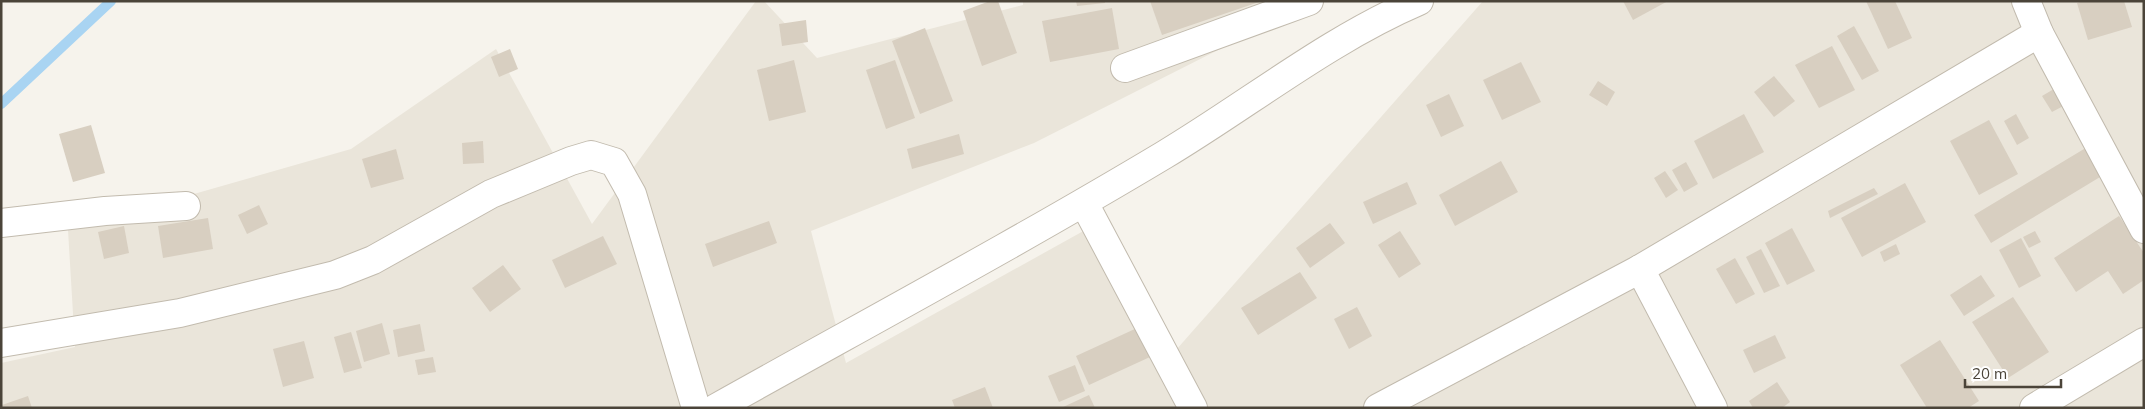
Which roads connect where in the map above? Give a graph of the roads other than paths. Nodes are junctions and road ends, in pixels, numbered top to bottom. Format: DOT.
graph roads {
  1 [pos="1309,1"];
  2 [pos="1419,1"];
  3 [pos="2026,1"];
  4 [pos="2039,33"];
  5 [pos="1125,68"];
  6 [pos="1084,203"];
  7 [pos="186,206"];
  8 [pos="1,223"];
  9 [pos="2144,229"];
  10 [pos="1640,269"];
  11 [pos="2144,342"];
  12 [pos="1,343"];
  13 [pos="696,408"];
  14 [pos="716,408"];
  15 [pos="1193,408"];
  16 [pos="1378,408"];
  17 [pos="1713,408"];
  18 [pos="2034,408"];
  1 -- 5 [label="street"];
  2 -- 6 [label="street"];
  3 -- 4 [label="street"];
  4 -- 9 [label="street"];
  4 -- 10 [label="street"];
  6 -- 14 [label="street"];
  6 -- 15 [label="street"];
  7 -- 8 [label="street"];
  10 -- 16 [label="street"];
  10 -- 17 [label="street"];
  11 -- 18 [label="street"];
  12 -- 13 [label="street"];
}
